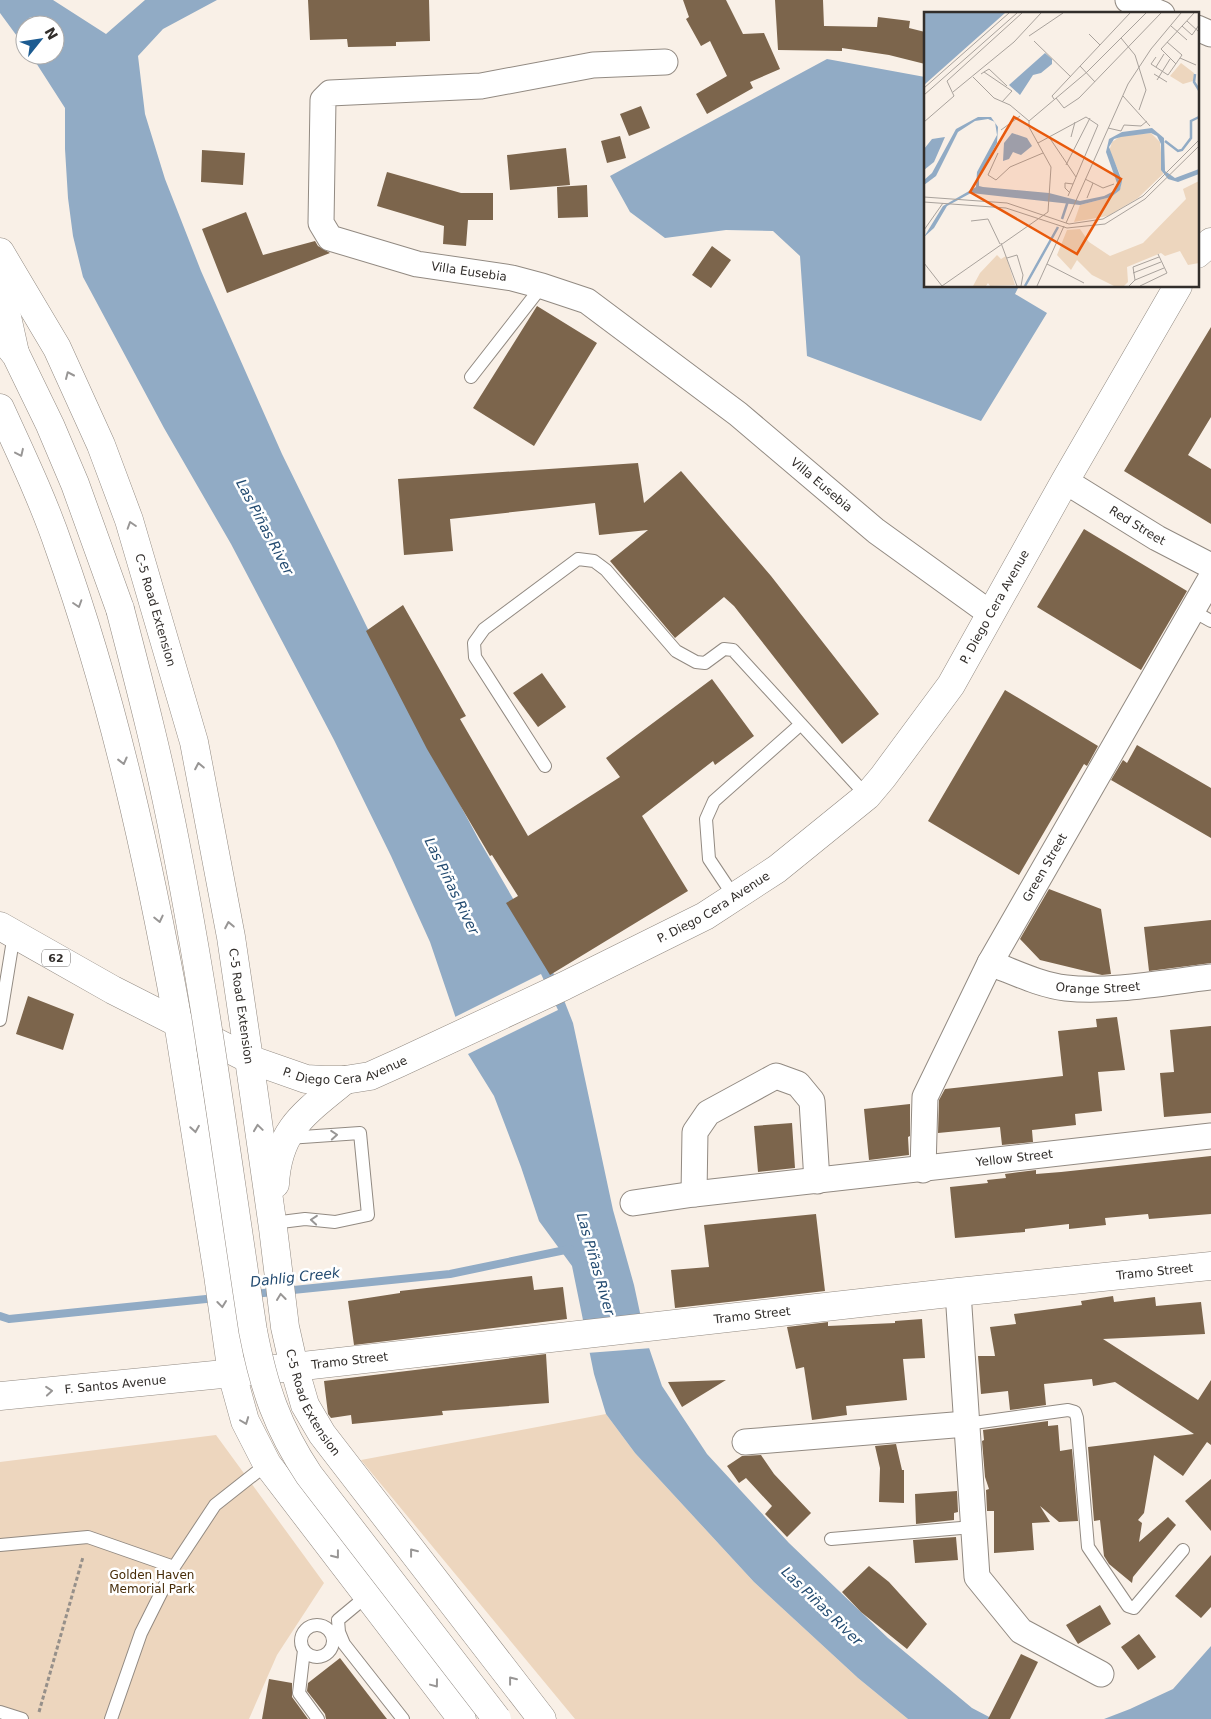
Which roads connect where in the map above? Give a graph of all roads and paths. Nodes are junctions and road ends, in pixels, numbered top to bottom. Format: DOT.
graph roads {
  1 [pos="1128,0"];
  2 [pos="1157,12"];
  3 [pos="1198,28"];
  4 [pos="1211,34"];
  5 [pos="665,62"];
  6 [pos="1211,242"];
  7 [pos="0,252"];
  8 [pos="1198,253"];
  9 [pos="0,285"];
  10 [pos="542,286"];
  11 [pos="1177,288"];
  12 [pos="8,345"];
  13 [pos="471,376"];
  14 [pos="0,408"];
  15 [pos="1065,481"];
  16 [pos="1211,566"];
  17 [pos="1211,578"];
  18 [pos="991,614"];
  19 [pos="1202,616"];
  20 [pos="801,724"];
  21 [pos="544,766"];
  22 [pos="867,796"];
  23 [pos="735,898"];
  24 [pos="7,930"];
  25 [pos="990,963"];
  26 [pos="1211,977"];
  27 [pos="0,1020"];
  28 [pos="178,1022"];
  29 [pos="248,1058"];
  30 [pos="345,1080"];
  31 [pos="1211,1136"];
  32 [pos="286,1138"];
  33 [pos="923,1170"];
  34 [pos="817,1181"];
  35 [pos="694,1194"];
  36 [pos="633,1203"];
  37 [pos="273,1226"];
  38 [pos="1211,1266"];
  39 [pos="958,1292"];
  40 [pos="294,1367"];
  41 [pos="232,1374"];
  42 [pos="0,1396"];
  43 [pos="966,1424"];
  44 [pos="745,1442"];
  45 [pos="267,1464"];
  46 [pos="973,1527"];
  47 [pos="88,1537"];
  48 [pos="831,1539"];
  49 [pos="0,1545"];
  50 [pos="1183,1550"];
  51 [pos="174,1567"];
  52 [pos="368,1595"];
  53 [pos="338,1620"];
  54 [pos="330,1631"];
  55 [pos="304,1650"];
  56 [pos="1102,1674"];
  57 [pos="0,1712"];
  58 [pos="22,1719"];
  59 [pos="37,1719"];
  60 [pos="111,1719"];
  61 [pos="318,1719"];
  62 [pos="403,1719"];
  63 [pos="462,1719"];
  64 [pos="497,1719"];
  65 [pos="542,1719"];
  1 -- 2 [label="street"];
  3 -- 4 [label="street"];
  5 -- 10 [label="street, Villa Eusebia"];
  6 -- 8 [label="main road"];
  29 -- 7 [label="main road, C-5 Road Extension, one-way"];
  9 -- 12 [label="main road"];
  10 -- 13 [label="lane"];
  10 -- 18 [label="street, Villa Eusebia"];
  11 -- 15 [label="main road, P. Diego Cera Avenue / 62"];
  12 -- 64 [label="main road, bridge"];
  14 -- 28 [label="main road, one-way"];
  15 -- 16 [label="street, Red Street"];
  15 -- 18 [label="main road, P. Diego Cera Avenue / 62"];
  17 -- 19 [label="street, Green Street"];
  18 -- 22 [label="main road, P. Diego Cera Avenue / 62"];
  19 -- 25 [label="street, Green Street"];
  20 -- 21 [label="lane"];
  20 -- 22 [label="lane"];
  20 -- 23 [label="lane"];
  22 -- 23 [label="main road, P. Diego Cera Avenue / 62"];
  23 -- 30 [label="main road, P. Diego Cera Avenue / 62"];
  24 -- 27 [label="lane"];
  24 -- 28 [label="main road, P. Diego Cera Avenue / 62"];
  25 -- 26 [label="street, Orange Street"];
  25 -- 33 [label="street, Green Street"];
  28 -- 29 [label="main road, P. Diego Cera Avenue / 62"];
  28 -- 41 [label="main road, one-way"];
  29 -- 30 [label="main road, P. Diego Cera Avenue / 62"];
  37 -- 29 [label="main road, C-5 Road Extension, one-way"];
  30 -- 32 [label="main road"];
  31 -- 33 [label="street, Yellow Street"];
  32 -- 37 [label="main road"];
  32 -- 37 [label="lane, one-way"];
  33 -- 34 [label="street, Yellow Street"];
  34 -- 35 [label="street, Yellow Street"];
  34 -- 35 [label="street"];
  35 -- 36 [label="street, Yellow Street"];
  40 -- 37 [label="main road, C-5 Road Extension, one-way"];
  38 -- 39 [label="main road, Tramo Street"];
  39 -- 40 [label="main road, Tramo Street"];
  39 -- 43 [label="street"];
  40 -- 41 [label="main road, Tramo Street"];
  65 -- 40 [label="main road, C-5 Road Extension, one-way"];
  42 -- 41 [label="main road, F. Santos Avenue, one-way"];
  41 -- 45 [label="main road, one-way"];
  43 -- 44 [label="street"];
  43 -- 46 [label="street"];
  43 -- 50 [label="lane"];
  45 -- 51 [label="lane"];
  45 -- 52 [label="main road, one-way"];
  46 -- 48 [label="lane"];
  46 -- 56 [label="street"];
  47 -- 49 [label="lane"];
  47 -- 51 [label="lane"];
  47 -- 59 [label="path"];
  51 -- 60 [label="lane"];
  52 -- 53 [label="lane"];
  52 -- 63 [label="main road, one-way"];
  53 -- 54 [label="lane"];
  53 -- 62 [label="lane"];
  54 -- 55 [label="lane"];
  54 -- 55 [label="lane"];
  55 -- 61 [label="lane"];
  57 -- 58 [label="lane"];
}
